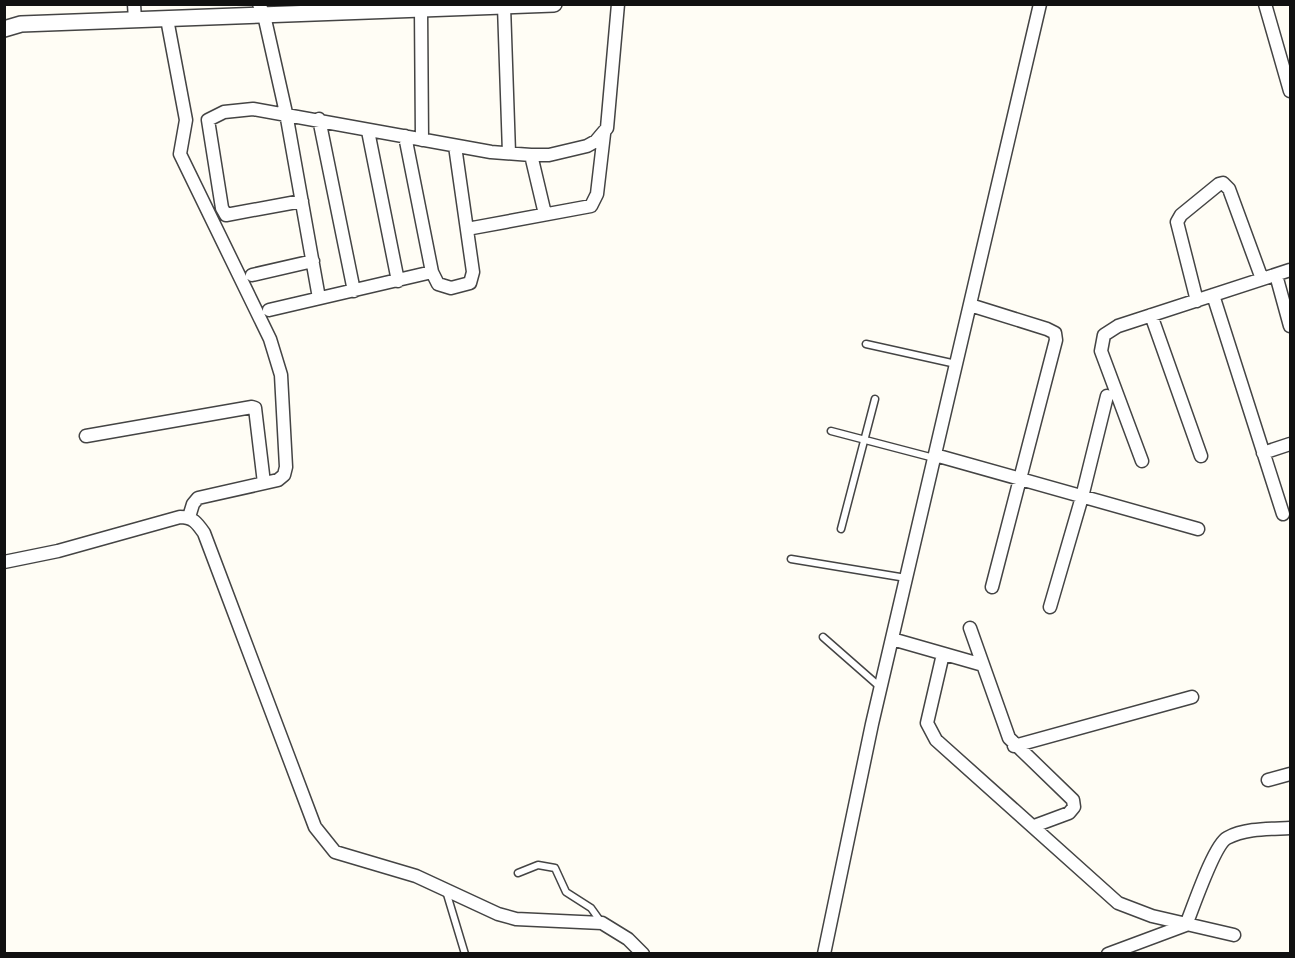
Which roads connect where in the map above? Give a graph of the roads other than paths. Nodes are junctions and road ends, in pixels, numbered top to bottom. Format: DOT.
graph roads {
  1 [pos="554,4"];
  2 [pos="618,4"];
  3 [pos="1040,4"];
  4 [pos="1265,4"];
  5 [pos="537,5"];
  6 [pos="474,6"];
  7 [pos="504,6"];
  8 [pos="382,8"];
  9 [pos="320,9"];
  10 [pos="421,9"];
  11 [pos="262,10"];
  12 [pos="135,12"];
  13 [pos="167,19"];
  14 [pos="4,29"];
  15 [pos="1290,91"];
  16 [pos="286,113"];
  17 [pos="319,119"];
  18 [pos="368,131"];
  19 [pos="604,134"];
  20 [pos="405,136"];
  21 [pos="422,140"];
  22 [pos="455,146"];
  23 [pos="509,153"];
  24 [pos="531,155"];
  25 [pos="302,201"];
  26 [pos="545,214"];
  27 [pos="467,229"];
  28 [pos="313,261"];
  29 [pos="1290,270"];
  30 [pos="432,272"];
  31 [pos="252,275"];
  32 [pos="1276,275"];
  33 [pos="1262,279"];
  34 [pos="398,280"];
  35 [pos="354,291"];
  36 [pos="1213,295"];
  37 [pos="319,298"];
  38 [pos="1197,301"];
  39 [pos="970,304"];
  40 [pos="269,310"];
  41 [pos="1151,315"];
  42 [pos="1290,326"];
  43 [pos="866,344"];
  44 [pos="956,364"];
  45 [pos="1107,396"];
  46 [pos="875,399"];
  47 [pos="831,431"];
  48 [pos="86,436"];
  49 [pos="865,440"];
  50 [pos="1290,444"];
  51 [pos="1263,453"];
  52 [pos="1201,456"];
  53 [pos="934,457"];
  54 [pos="1142,461"];
  55 [pos="1020,480"];
  56 [pos="264,483"];
  57 [pos="1082,497"];
  58 [pos="1283,514"];
  59 [pos="189,517"];
  60 [pos="841,529"];
  61 [pos="1198,529"];
  62 [pos="790,559"];
  63 [pos="4,562"];
  64 [pos="906,578"];
  65 [pos="992,587"];
  66 [pos="1050,607"];
  67 [pos="970,628"];
  68 [pos="824,637"];
  69 [pos="892,639"];
  70 [pos="943,654"];
  71 [pos="983,665"];
  72 [pos="880,688"];
  73 [pos="1192,697"];
  74 [pos="1014,746"];
  75 [pos="1290,774"];
  76 [pos="1268,780"];
  77 [pos="1034,826"];
  78 [pos="1290,828"];
  79 [pos="518,873"];
  80 [pos="446,890"];
  81 [pos="602,923"];
  82 [pos="1186,925"];
  83 [pos="1234,935"];
  84 [pos="465,954"];
  85 [pos="643,954"];
  86 [pos="824,954"];
  87 [pos="1108,954"];
  1 -- 5 [label="street"];
  2 -- 19 [label="street"];
  3 -- 39 [label="street"];
  4 -- 15 [label="street"];
  5 -- 7 [label="street"];
  6 -- 7 [label="street"];
  6 -- 10 [label="street"];
  7 -- 23 [label="street"];
  8 -- 9 [label="street"];
  8 -- 10 [label="street"];
  9 -- 11 [label="street"];
  10 -- 21 [label="street"];
  11 -- 13 [label="street"];
  11 -- 16 [label="street"];
  12 -- 13 [label="street"];
  12 -- 14 [label="street"];
  13 -- 56 [label="street"];
  16 -- 17 [label="street"];
  16 -- 25 [label="street"];
  16 -- 25 [label="street"];
  17 -- 18 [label="street"];
  17 -- 35 [label="street"];
  18 -- 20 [label="street"];
  18 -- 34 [label="street"];
  19 -- 24 [label="street"];
  19 -- 26 [label="street"];
  20 -- 21 [label="street"];
  20 -- 30 [label="street"];
  21 -- 22 [label="street"];
  22 -- 23 [label="street"];
  22 -- 27 [label="street"];
  23 -- 24 [label="street"];
  24 -- 26 [label="street"];
  25 -- 28 [label="street"];
  26 -- 27 [label="street"];
  27 -- 30 [label="street"];
  28 -- 31 [label="street"];
  28 -- 37 [label="street"];
  29 -- 32 [label="street"];
  30 -- 34 [label="street"];
  32 -- 33 [label="street"];
  32 -- 42 [label="street"];
  33 -- 36 [label="street"];
  33 -- 38 [label="street"];
  34 -- 35 [label="street"];
  35 -- 37 [label="street"];
  36 -- 38 [label="street"];
  36 -- 51 [label="street"];
  37 -- 40 [label="street"];
  38 -- 41 [label="street"];
  39 -- 44 [label="street"];
  39 -- 55 [label="street"];
  41 -- 52 [label="street"];
  41 -- 54 [label="street"];
  43 -- 44 [label="lane"];
  44 -- 53 [label="street"];
  45 -- 57 [label="street"];
  46 -- 49 [label="lane"];
  47 -- 49 [label="lane"];
  48 -- 56 [label="street"];
  49 -- 53 [label="lane"];
  49 -- 60 [label="lane"];
  50 -- 51 [label="street"];
  51 -- 58 [label="street"];
  53 -- 55 [label="street"];
  53 -- 64 [label="street"];
  55 -- 57 [label="street"];
  55 -- 65 [label="street"];
  56 -- 59 [label="street"];
  57 -- 61 [label="street"];
  57 -- 66 [label="street"];
  59 -- 63 [label="street"];
  59 -- 80 [label="street"];
  62 -- 64 [label="lane"];
  64 -- 69 [label="street"];
  67 -- 71 [label="street"];
  68 -- 72 [label="lane"];
  69 -- 70 [label="street"];
  69 -- 72 [label="street"];
  70 -- 71 [label="street"];
  70 -- 77 [label="street"];
  71 -- 74 [label="street"];
  72 -- 86 [label="street"];
  73 -- 74 [label="street"];
  74 -- 77 [label="street"];
  75 -- 76 [label="street"];
  77 -- 82 [label="street"];
  78 -- 82 [label="street"];
  79 -- 81 [label="lane"];
  80 -- 81 [label="street"];
  80 -- 84 [label="lane"];
  81 -- 85 [label="street"];
  82 -- 83 [label="street"];
  82 -- 87 [label="street"];
}
